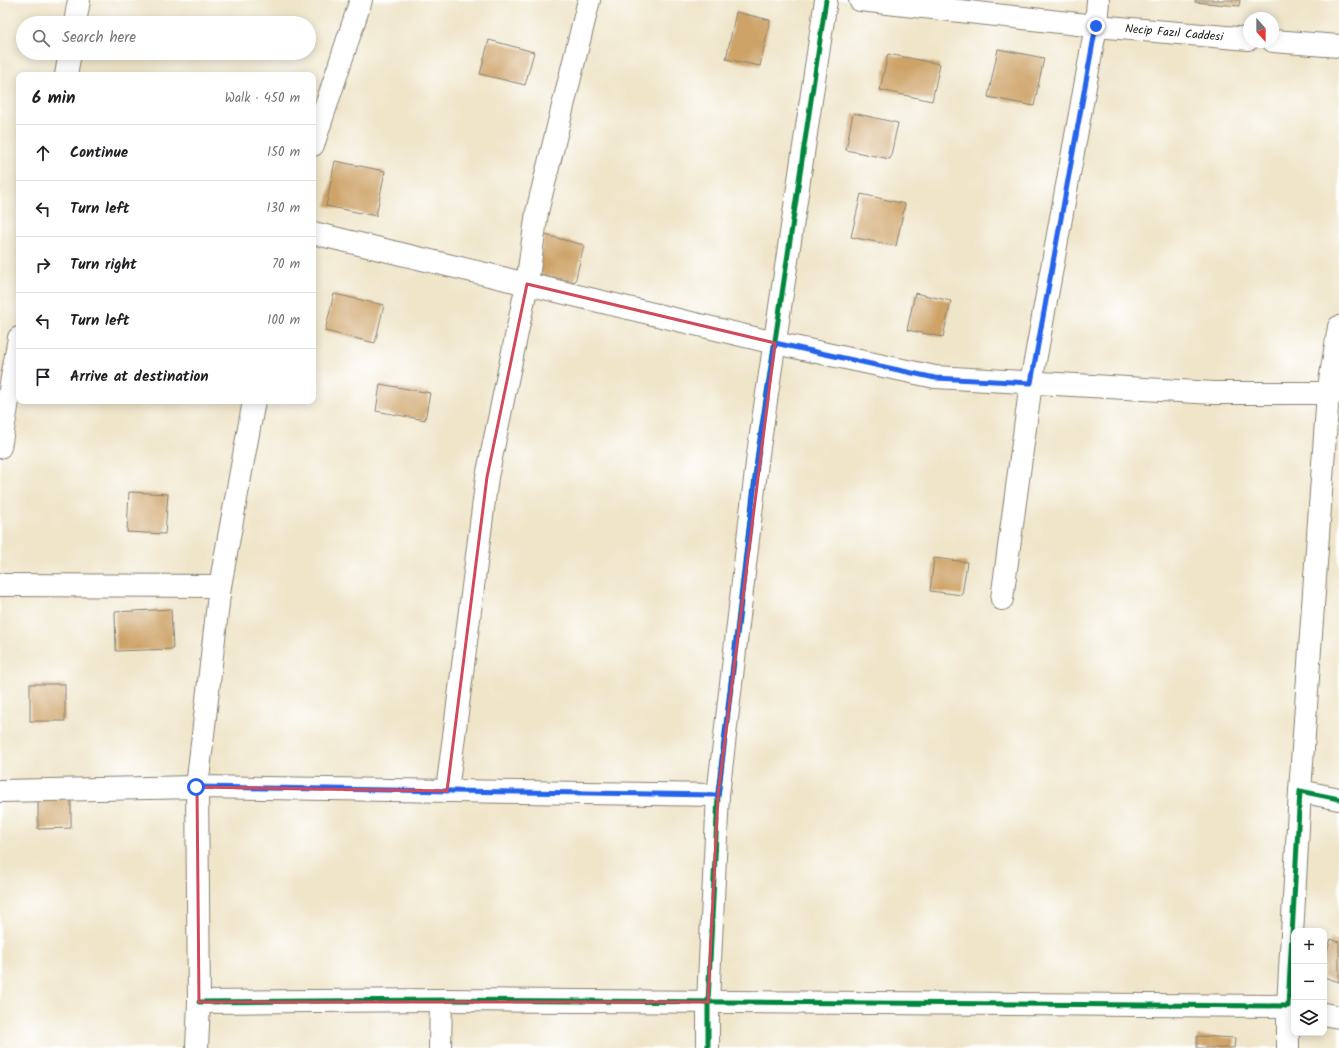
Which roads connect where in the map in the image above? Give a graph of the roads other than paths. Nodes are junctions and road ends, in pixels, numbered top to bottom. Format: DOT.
graph roads {
  1 [pos="80,0"];
  2 [pos="361,0"];
  3 [pos="590,0"];
  4 [pos="826,0"];
  5 [pos="860,0"];
  6 [pos="1098,0"];
  7 [pos="77,16"];
  8 [pos="1096,26"];
  9 [pos="1243,38"];
  10 [pos="1279,41"];
  11 [pos="1339,46"];
  12 [pos="69,60"];
  13 [pos="67,72"];
  14 [pos="316,136"];
  15 [pos="316,234"];
  16 [pos="527,284"];
  17 [pos="1339,328"];
  18 [pos="775,343"];
  19 [pos="16,355"];
  20 [pos="1031,383"];
  21 [pos="1333,393"];
  22 [pos="253,404"];
  23 [pos="0,447"];
  24 [pos="0,585"];
  25 [pos="220,586"];
  26 [pos="1002,599"];
  27 [pos="196,787"];
  28 [pos="1300,790"];
  29 [pos="0,791"];
  30 [pos="447,791"];
  31 [pos="718,795"];
  32 [pos="1339,799"];
  33 [pos="440,1000"];
  34 [pos="1291,1000"];
  35 [pos="199,1002"];
  36 [pos="708,1002"];
  37 [pos="1291,1007"];
  38 [pos="1327,1015"];
  39 [pos="1339,1017"];
  40 [pos="197,1048"];
  41 [pos="440,1048"];
  42 [pos="708,1048"];
  43 [pos="1288,1048"];
  1 -- 7 [label="street"];
  2 -- 14 [label="street"];
  3 -- 16 [label="street"];
  4 -- 18 [label="street"];
  5 -- 8 [label="street, Necip Fazıl Caddesi"];
  6 -- 8 [label="street"];
  8 -- 9 [label="street, Necip Fazıl Caddesi"];
  8 -- 20 [label="street"];
  10 -- 11 [label="street"];
  12 -- 13 [label="street"];
  15 -- 16 [label="street"];
  16 -- 18 [label="street"];
  16 -- 30 [label="street"];
  17 -- 21 [label="street"];
  18 -- 20 [label="street"];
  18 -- 31 [label="street"];
  19 -- 23 [label="street"];
  20 -- 21 [label="street"];
  20 -- 26 [label="street"];
  21 -- 28 [label="street"];
  22 -- 25 [label="street"];
  24 -- 25 [label="street"];
  25 -- 27 [label="street"];
  27 -- 29 [label="street"];
  27 -- 30 [label="street"];
  27 -- 35 [label="street"];
  28 -- 32 [label="street"];
  28 -- 34 [label="street"];
  30 -- 31 [label="street"];
  31 -- 36 [label="street"];
  33 -- 35 [label="street"];
  33 -- 36 [label="street"];
  33 -- 41 [label="street"];
  35 -- 40 [label="street"];
  36 -- 37 [label="street"];
  36 -- 42 [label="street"];
  37 -- 43 [label="street"];
  38 -- 39 [label="street"];
}
